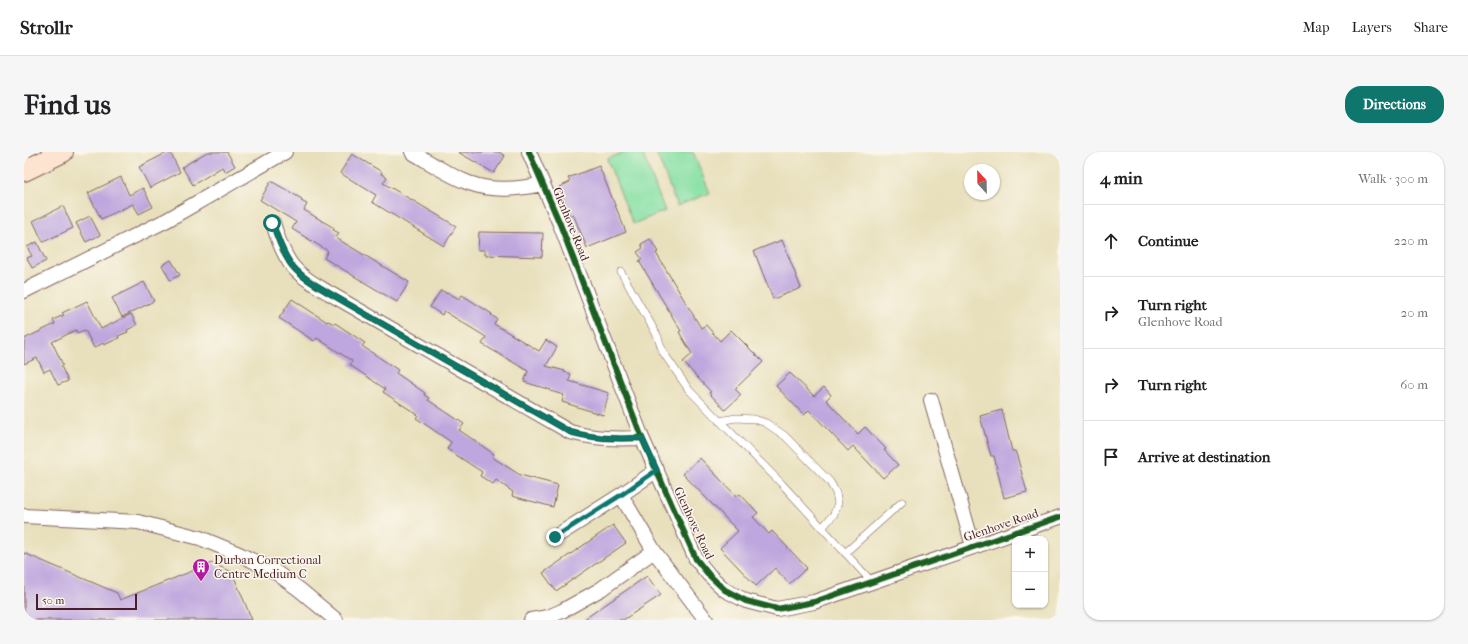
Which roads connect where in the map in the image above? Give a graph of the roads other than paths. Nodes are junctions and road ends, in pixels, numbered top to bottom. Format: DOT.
graph roads {
  1 [pos="63,152"];
  2 [pos="285,152"];
  3 [pos="412,152"];
  4 [pos="529,152"];
  5 [pos="24,171"];
  6 [pos="543,184"];
  7 [pos="272,223"];
  8 [pos="621,272"];
  9 [pos="24,292"];
  10 [pos="931,400"];
  11 [pos="719,421"];
  12 [pos="642,438"];
  13 [pos="657,470"];
  14 [pos="621,495"];
  15 [pos="902,502"];
  16 [pos="24,516"];
  17 [pos="1060,517"];
  18 [pos="822,528"];
  19 [pos="555,537"];
  20 [pos="974,546"];
  21 [pos="654,551"];
  22 [pos="845,553"];
  23 [pos="872,582"];
  24 [pos="336,620"];
  25 [pos="531,620"];
  26 [pos="706,620"];
  1 -- 5 [label="street"];
  2 -- 9 [label="street"];
  3 -- 6 [label="street"];
  4 -- 6 [label="street, Glenhove Road"];
  6 -- 12 [label="street, Glenhove Road"];
  7 -- 12 [label="street"];
  8 -- 11 [label="lane"];
  10 -- 20 [label="street"];
  11 -- 18 [label="lane"];
  11 -- 18 [label="lane"];
  12 -- 13 [label="street, Glenhove Road"];
  13 -- 14 [label="street"];
  13 -- 23 [label="street, Glenhove Road"];
  14 -- 19 [label="street"];
  14 -- 21 [label="street"];
  15 -- 22 [label="lane"];
  16 -- 24 [label="street"];
  17 -- 20 [label="street, Glenhove Road"];
  18 -- 22 [label="lane"];
  20 -- 23 [label="street, Glenhove Road"];
  21 -- 25 [label="street"];
  21 -- 26 [label="street"];
  22 -- 23 [label="lane"];
}
